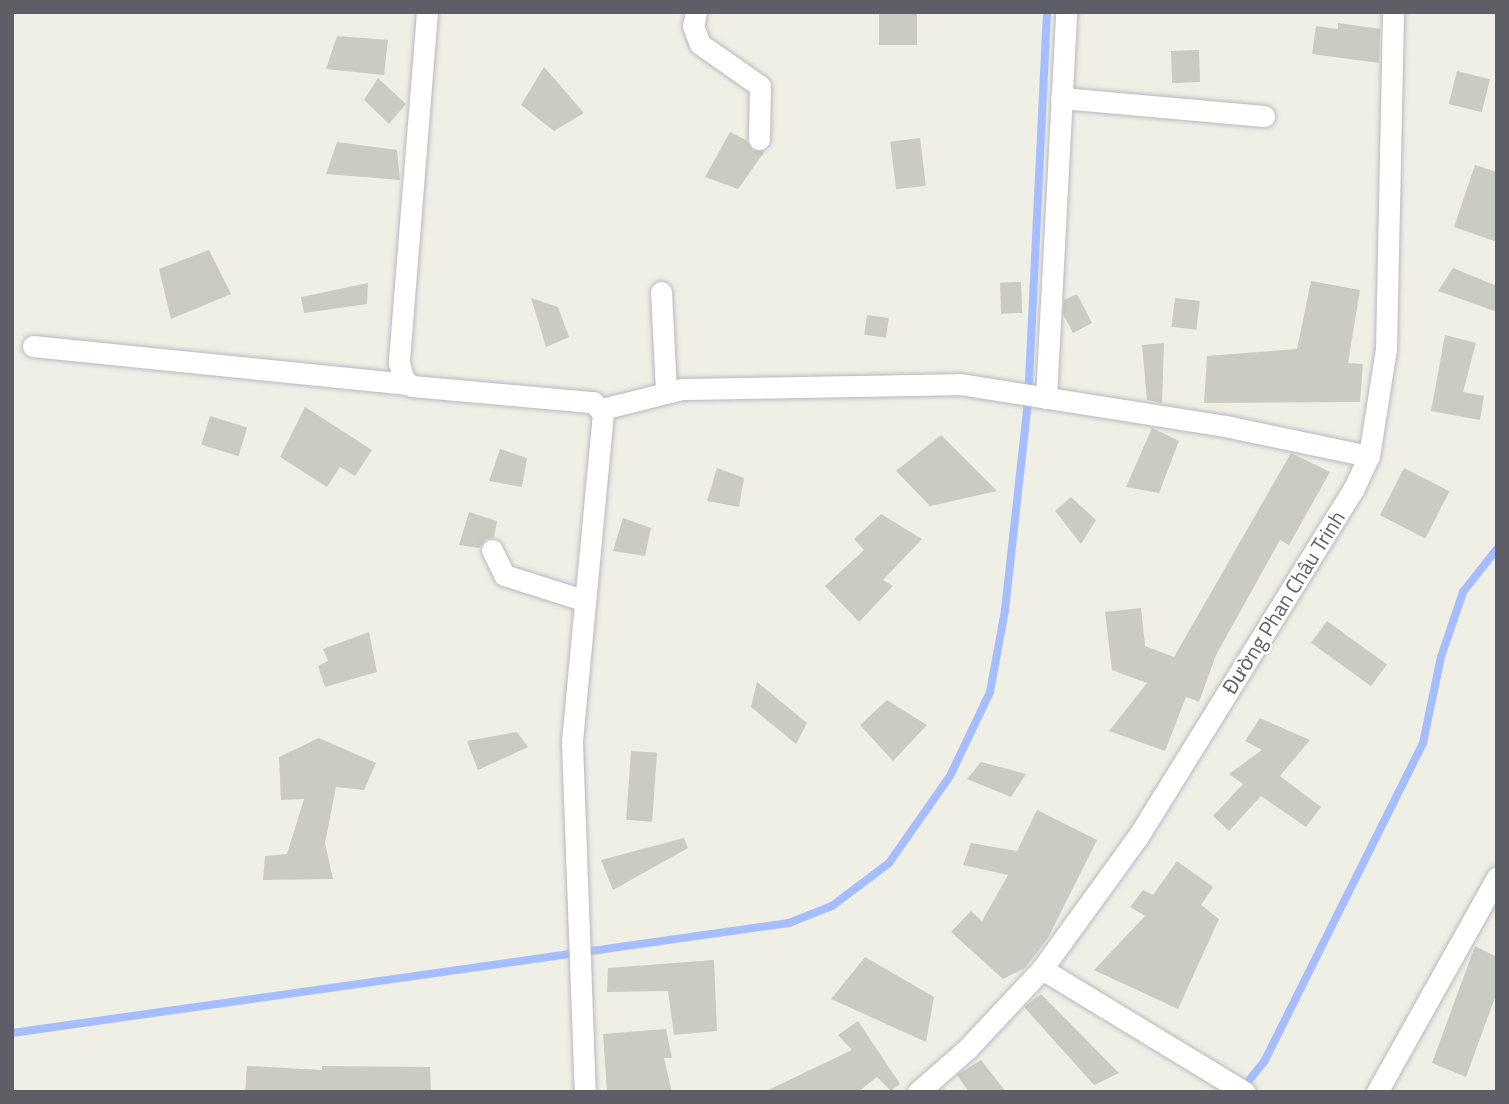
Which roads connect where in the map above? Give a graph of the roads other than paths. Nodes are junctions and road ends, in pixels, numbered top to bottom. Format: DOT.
graph roads {
  1 [pos="427,12"];
  2 [pos="696,12"];
  3 [pos="1066,12"];
  4 [pos="1393,12"];
  5 [pos="1061,98"];
  6 [pos="1264,116"];
  7 [pos="759,139"];
  8 [pos="661,292"];
  9 [pos="33,346"];
  10 [pos="407,384"];
  11 [pos="666,391"];
  12 [pos="1043,397"];
  13 [pos="602,409"];
  14 [pos="1369,456"];
  15 [pos="492,550"];
  16 [pos="583,600"];
  17 [pos="1497,877"];
  18 [pos="1042,969"];
  19 [pos="1237,1088"];
  20 [pos="585,1092"];
  21 [pos="918,1092"];
  22 [pos="1377,1092"];
  1 -- 10 [label="street"];
  2 -- 7 [label="street"];
  3 -- 5 [label="street"];
  4 -- 14 [label="street, Đường Phan Châu Trinh"];
  5 -- 6 [label="street"];
  5 -- 12 [label="street"];
  8 -- 11 [label="street"];
  9 -- 10 [label="street"];
  10 -- 13 [label="street"];
  11 -- 12 [label="street"];
  11 -- 13 [label="street"];
  12 -- 14 [label="street"];
  13 -- 16 [label="street"];
  14 -- 18 [label="street, Đường Phan Châu Trinh"];
  15 -- 16 [label="street"];
  16 -- 20 [label="street"];
  17 -- 22 [label="street"];
  18 -- 19 [label="street"];
  18 -- 21 [label="street, Đường Phan Châu Trinh"];
}
